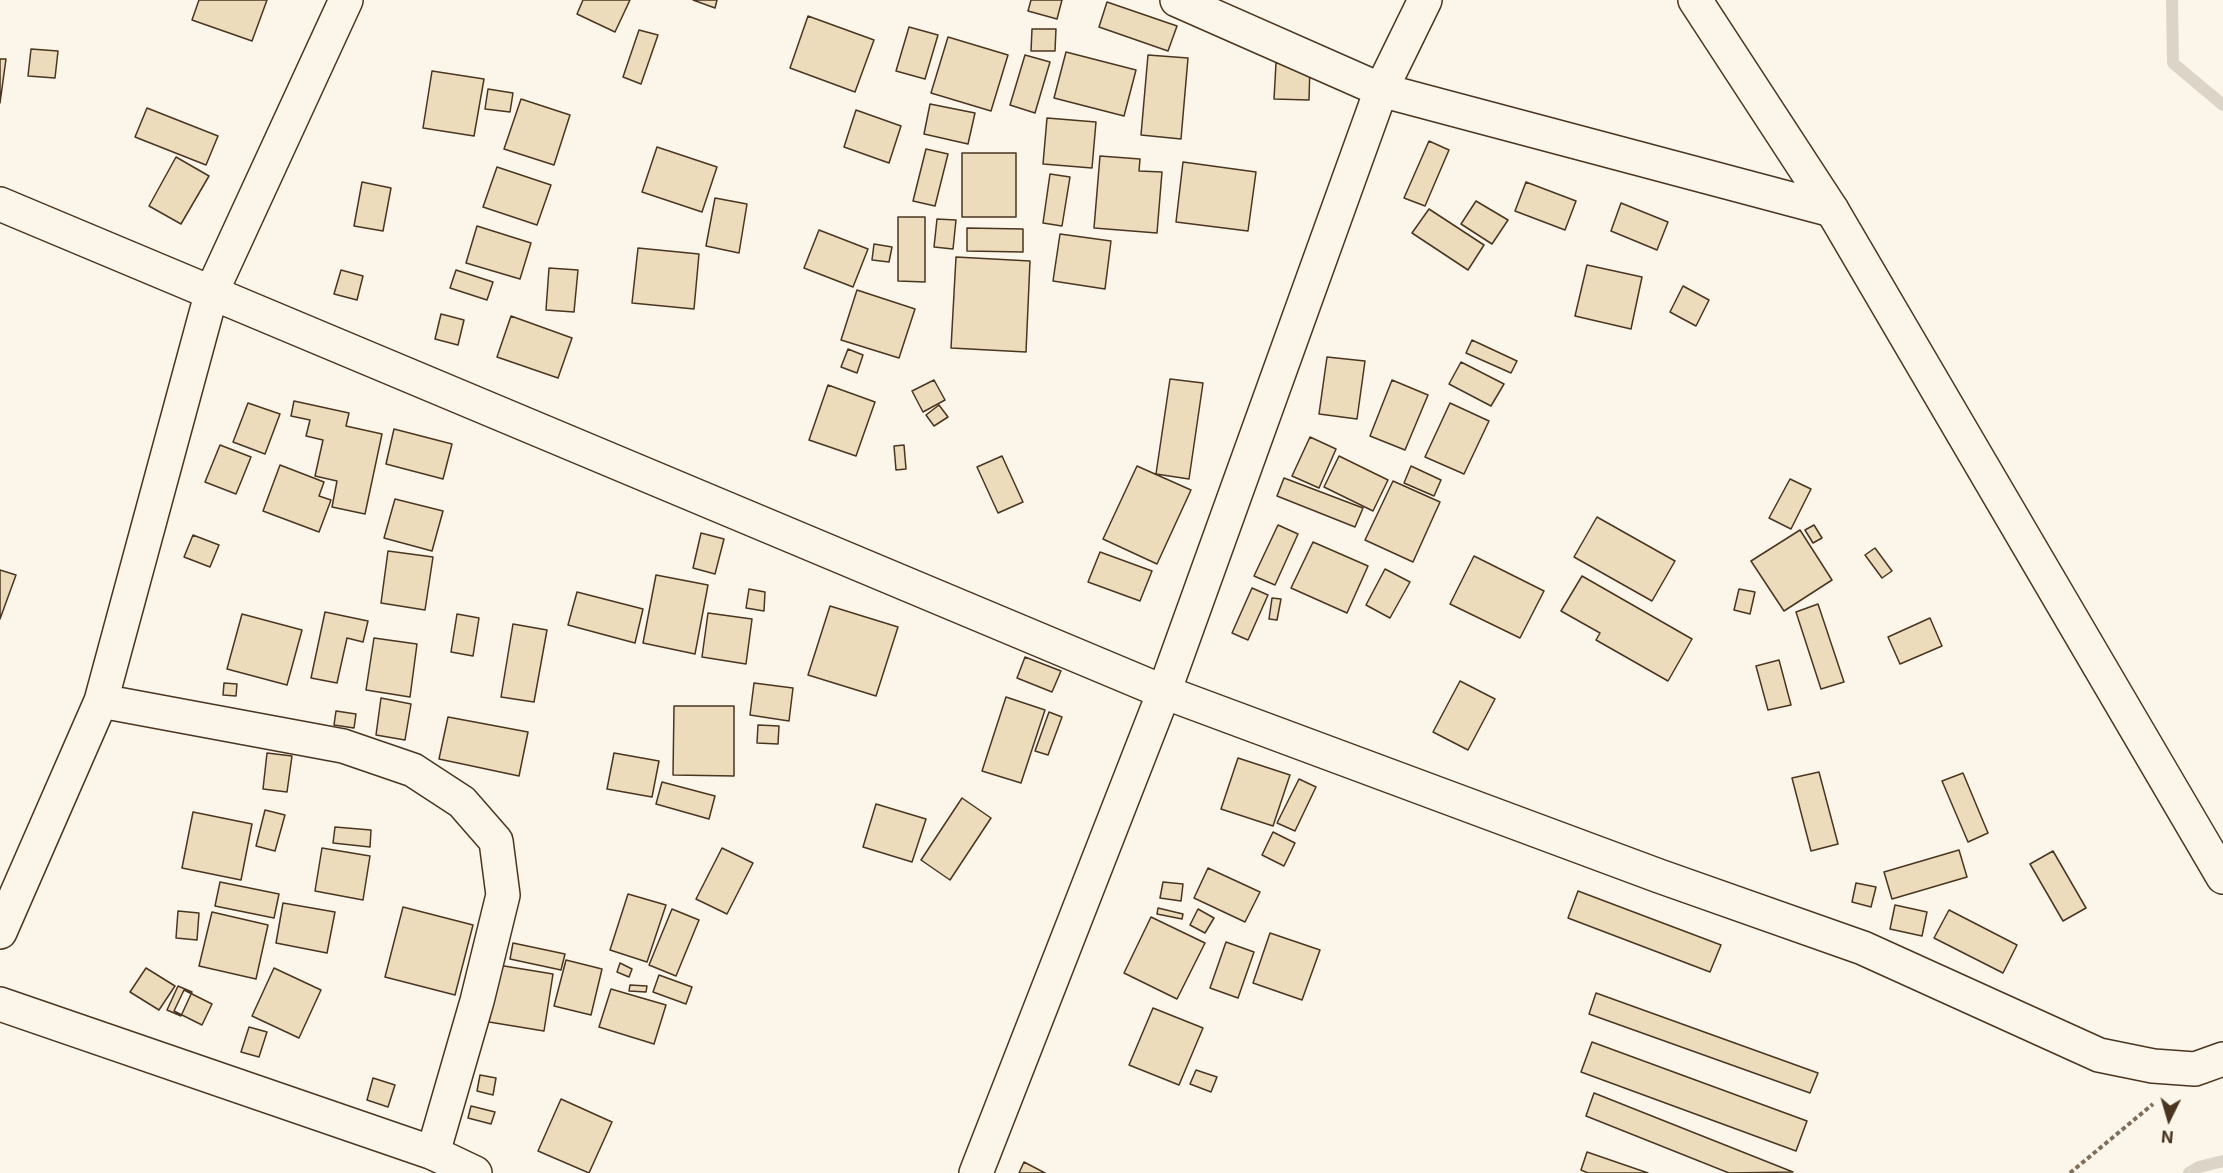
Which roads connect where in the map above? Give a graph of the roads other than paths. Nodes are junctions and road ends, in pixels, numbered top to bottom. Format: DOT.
graph roads {
  1 [pos="346,0"];
  2 [pos="1177,0"];
  3 [pos="1425,0"];
  4 [pos="1695,0"];
  5 [pos="1381,90"];
  6 [pos="0,204"];
  7 [pos="1832,210"];
  8 [pos="212,291"];
  9 [pos="1164,692"];
  10 [pos="101,701"];
  11 [pos="2223,877"];
  12 [pos="0,932"];
  13 [pos="0,1004"];
  14 [pos="2209,1064"];
  15 [pos="433,1153"];
  16 [pos="475,1173"];
  17 [pos="976,1173"];
  1 -- 8 [label="main road"];
  2 -- 5 [label="main road"];
  3 -- 5 [label="main road"];
  4 -- 7 [label="main road"];
  5 -- 7 [label="main road"];
  5 -- 9 [label="main road"];
  6 -- 8 [label="main road"];
  7 -- 11 [label="main road"];
  8 -- 9 [label="main road"];
  8 -- 10 [label="main road"];
  9 -- 14 [label="main road"];
  9 -- 17 [label="main road"];
  10 -- 12 [label="main road"];
  10 -- 15 [label="main road"];
  13 -- 15 [label="main road"];
  15 -- 16 [label="main road"];
}
